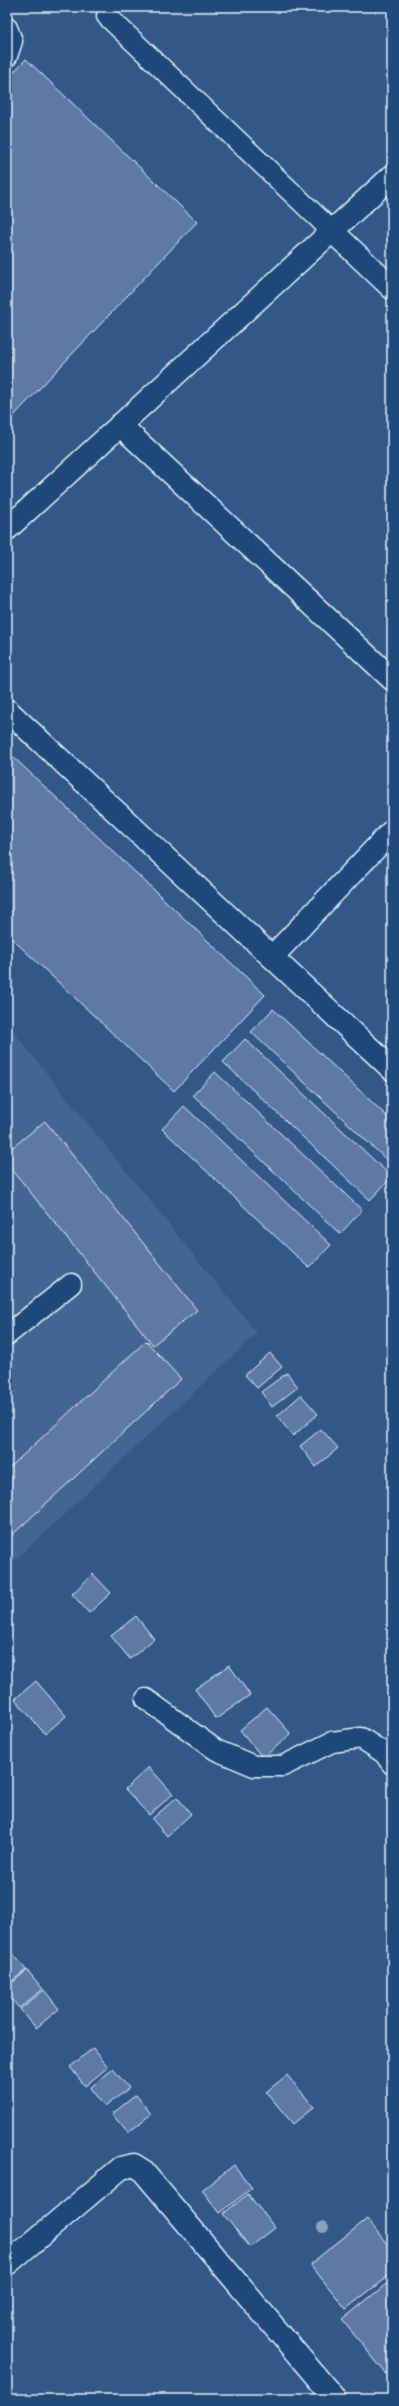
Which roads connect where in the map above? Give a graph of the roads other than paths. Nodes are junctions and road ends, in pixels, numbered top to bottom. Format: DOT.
graph roads {
  1 [pos="107,16"];
  2 [pos="7,28"];
  3 [pos="7,56"];
  4 [pos="392,176"];
  5 [pos="332,231"];
  6 [pos="392,288"];
  7 [pos="120,425"];
  8 [pos="7,529"];
  9 [pos="392,679"];
  10 [pos="7,710"];
  11 [pos="392,831"];
  12 [pos="272,957"];
  13 [pos="392,1069"];
  14 [pos="71,1284"];
  15 [pos="7,1335"];
  16 [pos="146,1699"];
  17 [pos="392,1764"];
  18 [pos="7,2264"];
  19 [pos="335,2399"];
  1 -- 5 [label="lane"];
  2 -- 3 [label="lane"];
  4 -- 5 [label="street"];
  5 -- 6 [label="street"];
  5 -- 7 [label="street"];
  7 -- 8 [label="street"];
  7 -- 9 [label="street"];
  10 -- 12 [label="street"];
  11 -- 12 [label="street"];
  12 -- 13 [label="street"];
  14 -- 15 [label="lane"];
  16 -- 17 [label="lane"];
  18 -- 19 [label="street"];
}
